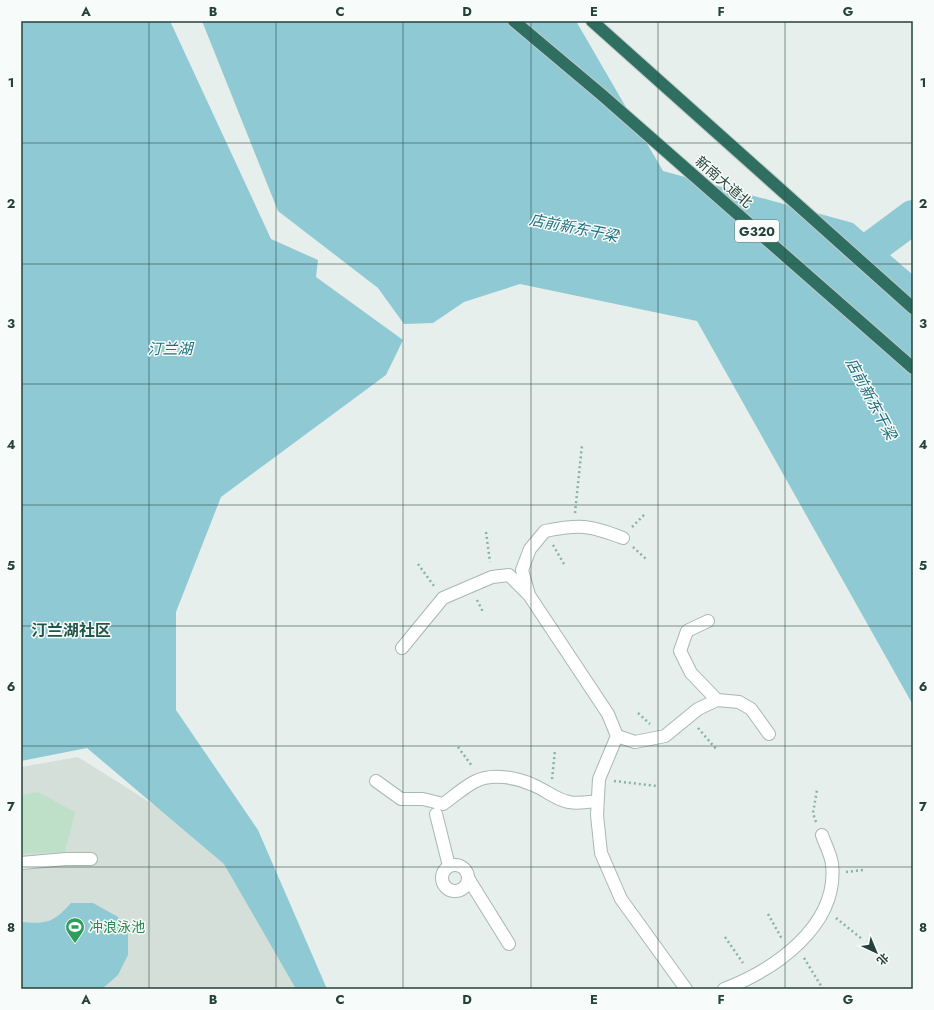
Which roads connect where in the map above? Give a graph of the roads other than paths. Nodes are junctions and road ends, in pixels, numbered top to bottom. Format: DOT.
graph roads {
  1 [pos="514,21"];
  2 [pos="592,21"];
  3 [pos="913,308"];
  4 [pos="913,368"];
  5 [pos="623,538"];
  6 [pos="522,570"];
  7 [pos="509,575"];
  8 [pos="529,595"];
  9 [pos="708,621"];
  10 [pos="402,648"];
  11 [pos="717,700"];
  12 [pos="769,734"];
  13 [pos="617,736"];
  14 [pos="376,781"];
  15 [pos="423,799"];
  16 [pos="597,801"];
  17 [pos="443,804"];
  18 [pos="436,814"];
  19 [pos="822,835"];
  20 [pos="91,859"];
  21 [pos="21,863"];
  22 [pos="449,866"];
  23 [pos="468,878"];
  24 [pos="509,944"];
  25 [pos="686,989"];
  26 [pos="724,989"];
  1 -- 4 [label="highway, 新南大道北 / G320"];
  2 -- 3 [label="highway"];
  5 -- 6 [label="lane"];
  6 -- 7 [label="lane"];
  6 -- 8 [label="lane"];
  7 -- 8 [label="lane"];
  7 -- 10 [label="lane"];
  8 -- 13 [label="lane"];
  9 -- 11 [label="lane"];
  11 -- 12 [label="lane"];
  11 -- 13 [label="lane"];
  13 -- 16 [label="lane"];
  14 -- 15 [label="lane"];
  15 -- 17 [label="lane"];
  15 -- 18 [label="lane"];
  16 -- 17 [label="lane"];
  16 -- 25 [label="lane"];
  17 -- 18 [label="lane"];
  18 -- 22 [label="lane"];
  19 -- 26 [label="lane"];
  20 -- 21 [label="lane"];
  22 -- 23 [label="lane"];
  22 -- 23 [label="lane"];
  23 -- 24 [label="lane"];
}
